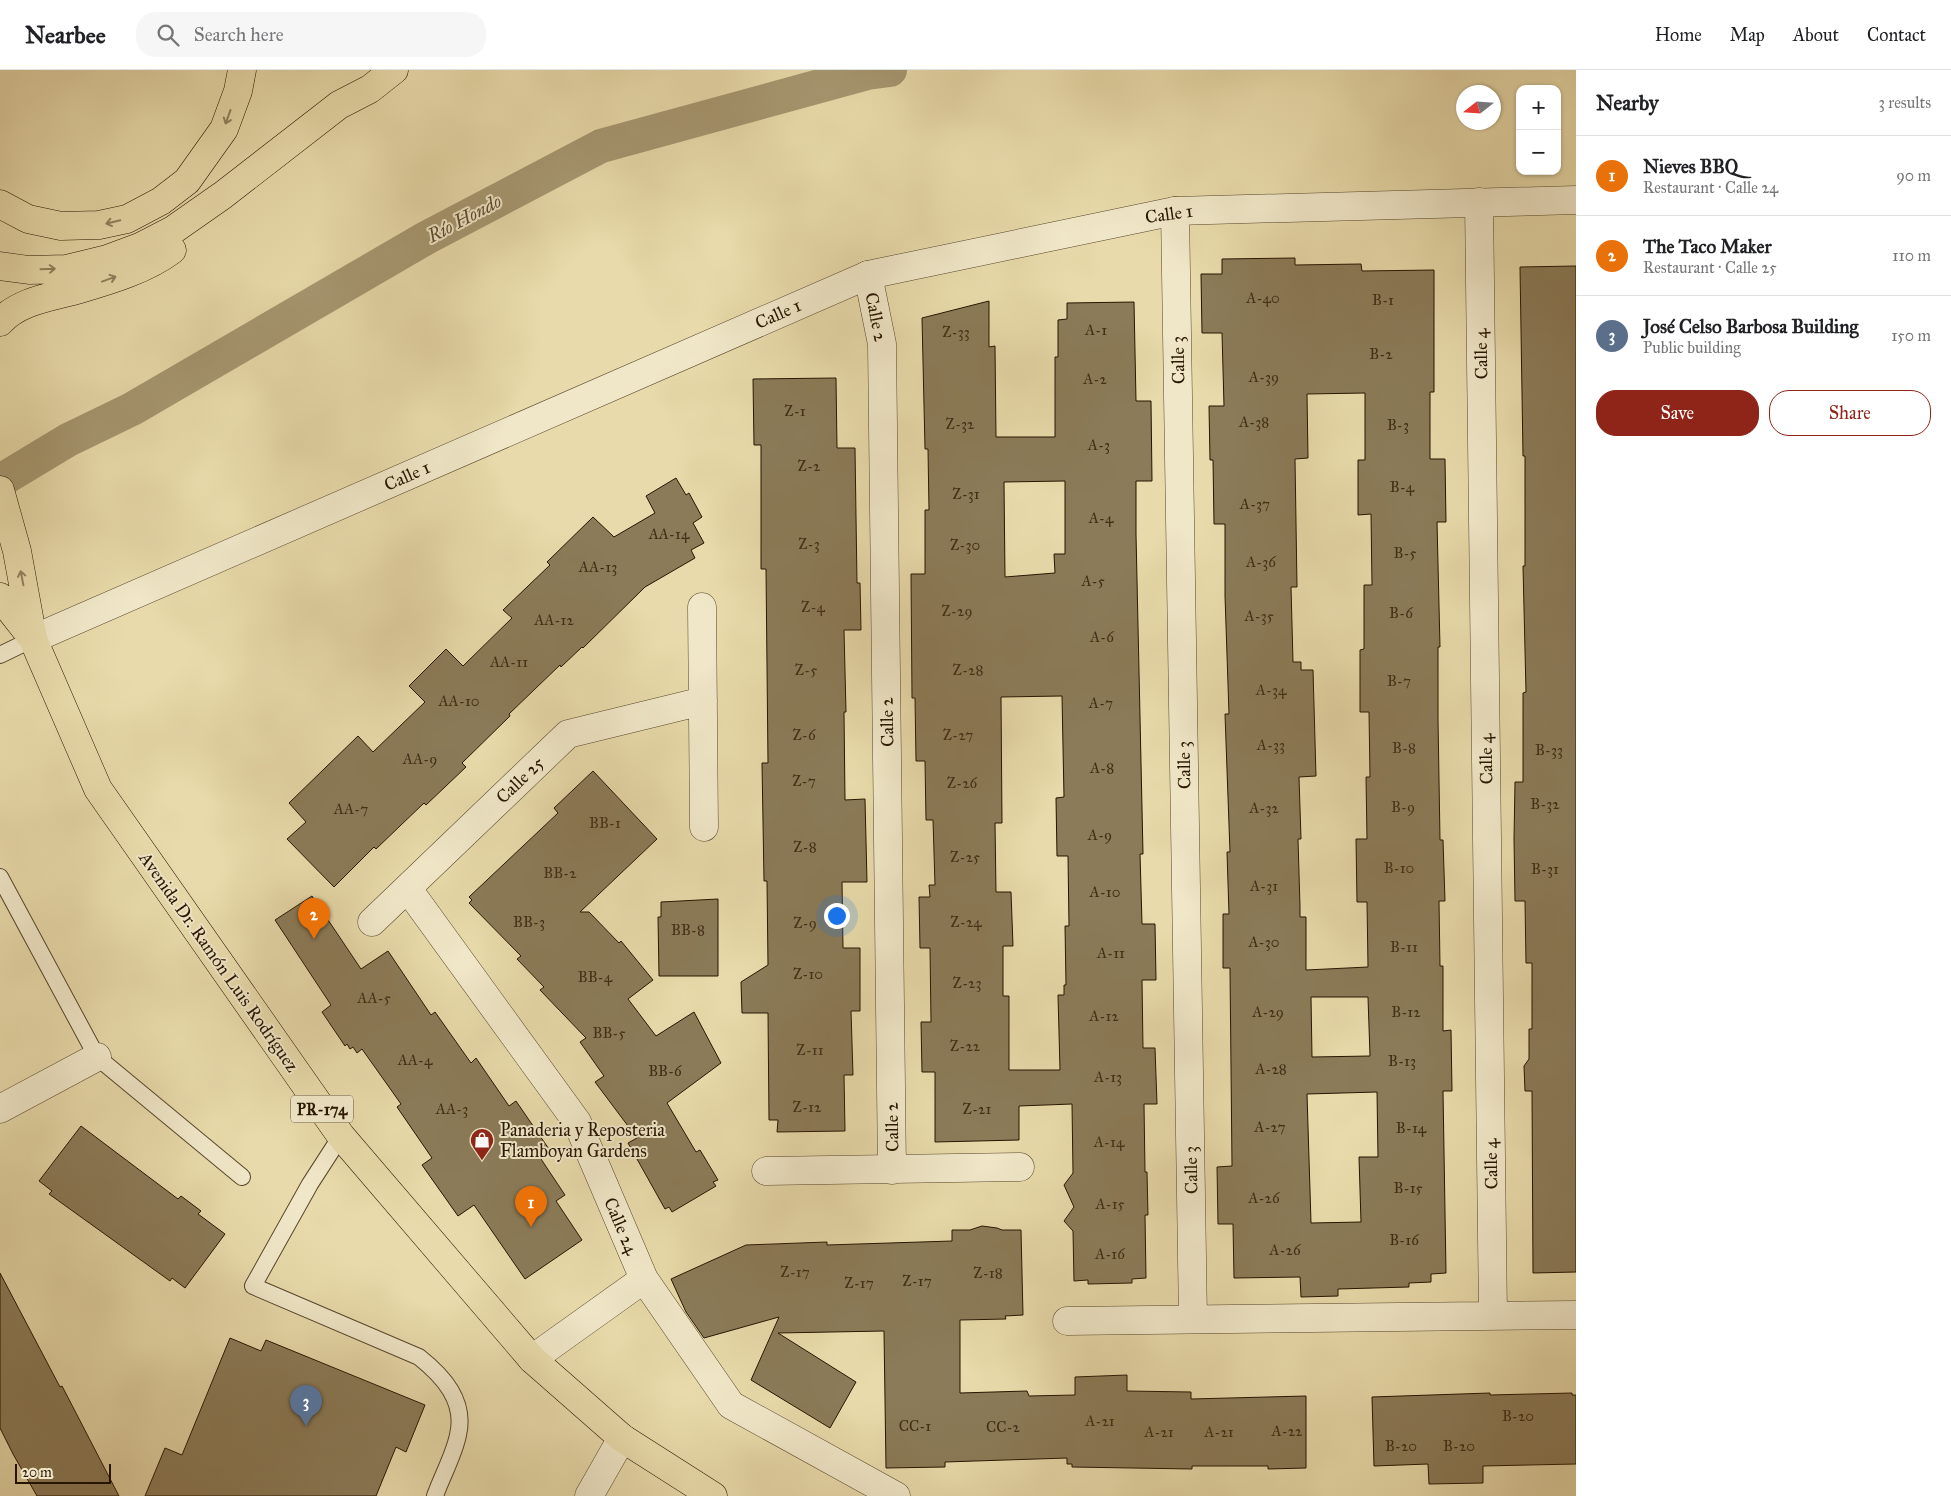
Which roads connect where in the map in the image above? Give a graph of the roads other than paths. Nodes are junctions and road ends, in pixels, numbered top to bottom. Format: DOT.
graph roads {
  1 [pos="242,70"];
  2 [pos="394,70"];
  3 [pos="370,89"];
  4 [pos="1576,200"];
  5 [pos="1479,202"];
  6 [pos="0,204"];
  7 [pos="1175,210"];
  8 [pos="0,266"];
  9 [pos="868,275"];
  10 [pos="0,322"];
  11 [pos="0,490"];
  12 [pos="0,597"];
  13 [pos="702,607"];
  14 [pos="33,639"];
  15 [pos="0,655"];
  16 [pos="703,701"];
  17 [pos="704,827"];
  18 [pos="0,877"];
  19 [pos="408,889"];
  20 [pos="372,922"];
  21 [pos="97,1057"];
  22 [pos="0,1109"];
  23 [pos="341,1136"];
  24 [pos="1020,1167"];
  25 [pos="892,1170"];
  26 [pos="766,1171"];
  27 [pos="242,1177"];
  28 [pos="644,1279"];
  29 [pos="1576,1315"];
  30 [pos="1493,1316"];
  31 [pos="1193,1319"];
  32 [pos="1067,1321"];
  33 [pos="532,1359"];
  34 [pos="622,1438"];
  35 [pos="435,1496"];
  36 [pos="589,1496"];
  37 [pos="714,1496"];
  38 [pos="896,1496"];
  1 -- 6 [label="main road, one-way"];
  2 -- 3 [label="main road"];
  8 -- 3 [label="main road, one-way"];
  10 -- 3 [label="main road, one-way"];
  4 -- 5 [label="street, Calle 1"];
  5 -- 7 [label="street, Calle 1"];
  5 -- 30 [label="street, Calle 4"];
  7 -- 9 [label="street, Calle 1"];
  7 -- 31 [label="street, Calle 3"];
  9 -- 14 [label="street, Calle 1"];
  9 -- 25 [label="street, Calle 2"];
  14 -- 11 [label="main road, Avenida Dr. Ramón Luis Rodríguez, one-way"];
  12 -- 14 [label="main road, Avenida Dr. Ramón Luis Rodríguez"];
  13 -- 16 [label="street"];
  14 -- 15 [label="lane"];
  14 -- 23 [label="main road, Avenida Dr. Ramón Luis Rodríguez / PR-174"];
  16 -- 17 [label="street"];
  16 -- 19 [label="street, Calle 25"];
  18 -- 21 [label="lane"];
  19 -- 20 [label="street, Calle 25"];
  19 -- 28 [label="street, Calle 24"];
  21 -- 22 [label="street"];
  21 -- 27 [label="lane"];
  23 -- 33 [label="main road, Avenida Dr. Ramón Luis Rodríguez / PR-174"];
  23 -- 35 [label="lane"];
  24 -- 25 [label="street"];
  25 -- 26 [label="street"];
  28 -- 33 [label="street"];
  28 -- 38 [label="street, Calle 24"];
  29 -- 30 [label="street"];
  30 -- 31 [label="street"];
  31 -- 32 [label="street"];
  33 -- 34 [label="main road, Avenida Dr. Ramón Luis Rodríguez / PR-174"];
  34 -- 36 [label="street"];
  34 -- 37 [label="main road, Avenida Dr. Ramón Luis Rodríguez / PR-174"];
}
